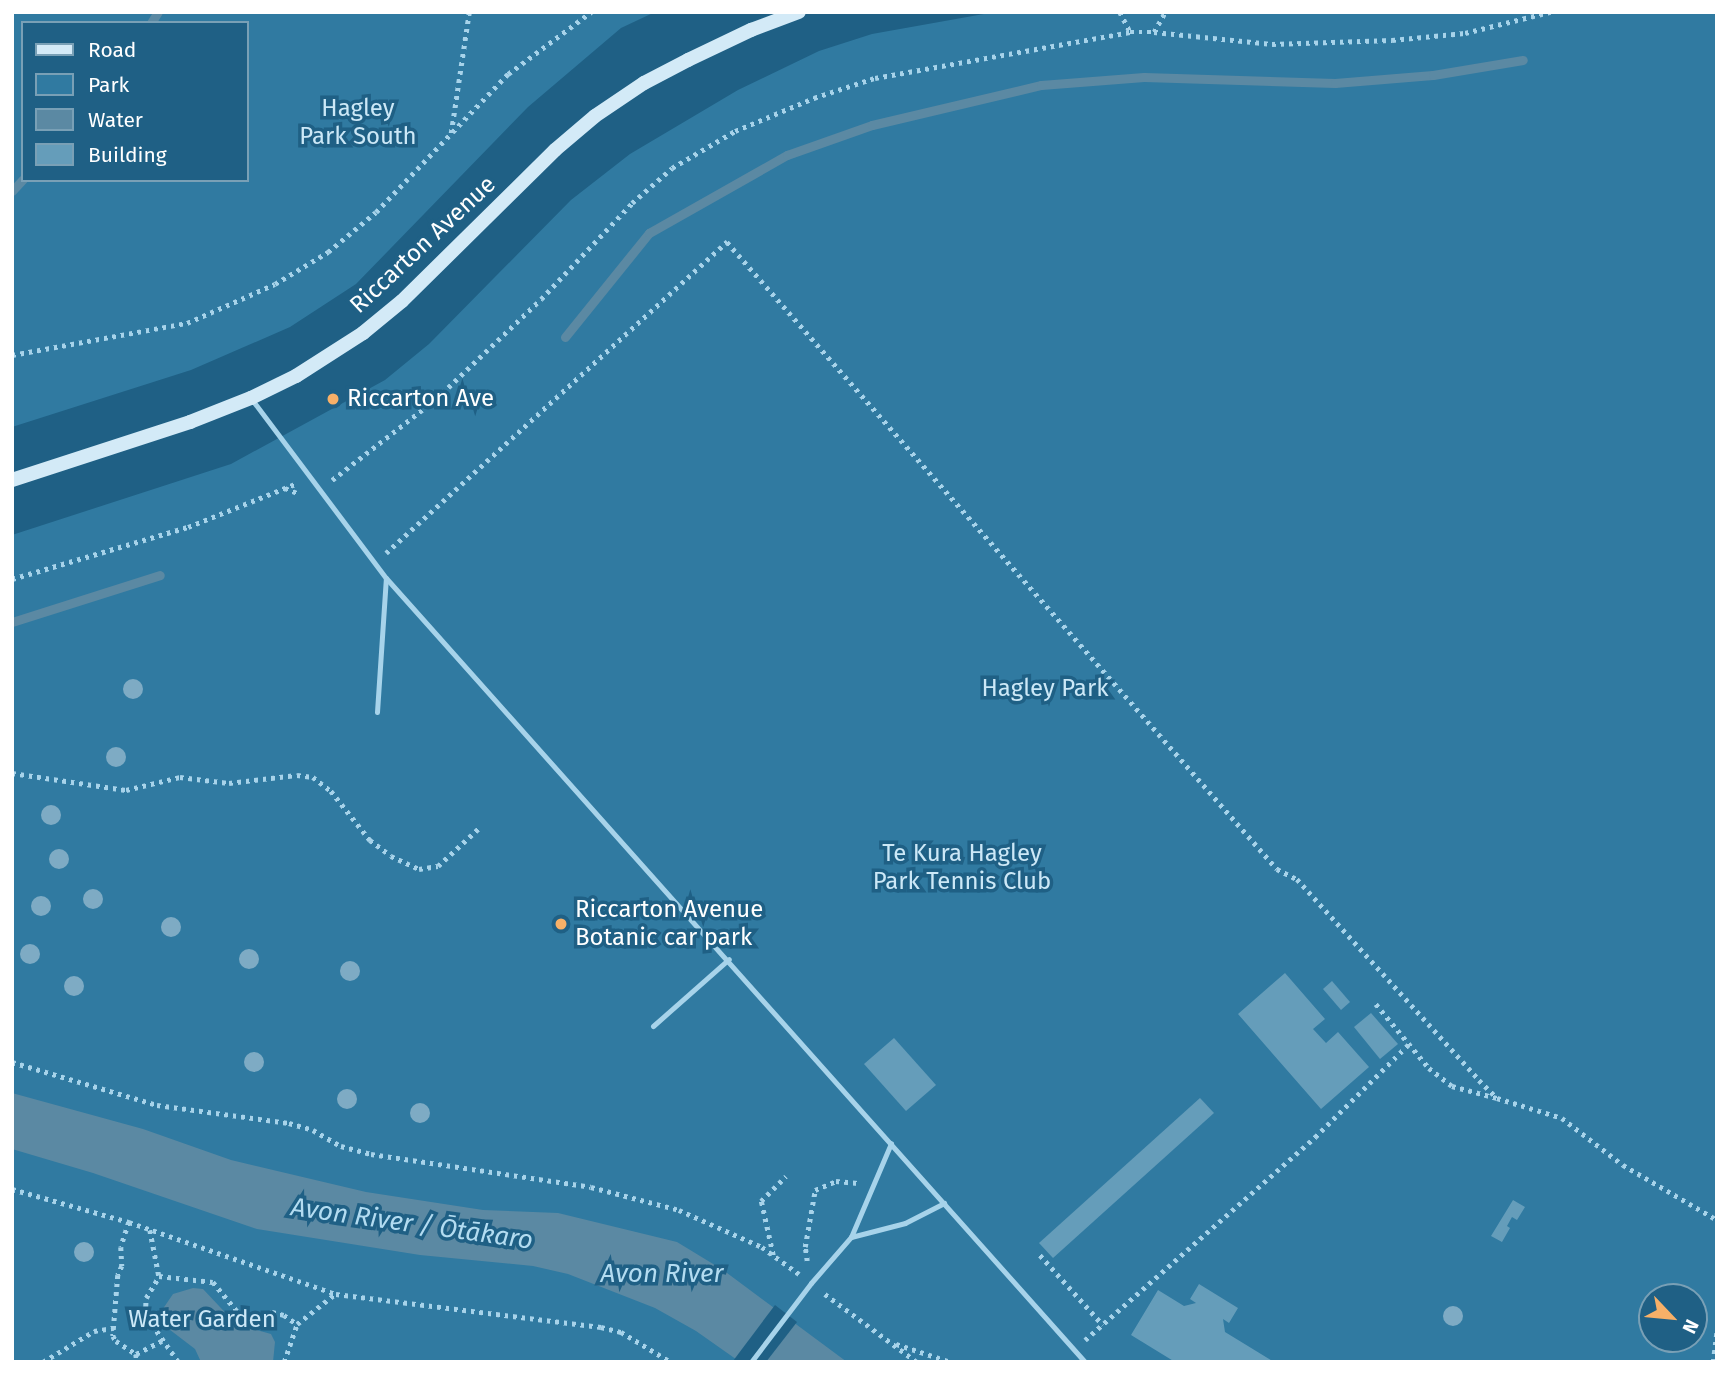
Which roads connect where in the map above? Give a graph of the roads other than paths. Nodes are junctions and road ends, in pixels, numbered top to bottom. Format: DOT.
graph roads {
  1 [pos="799,12"];
  2 [pos="251,398"];
  3 [pos="12,480"];
  4 [pos="386,578"];
  5 [pos="377,712"];
  6 [pos="729,959"];
  7 [pos="653,1026"];
  8 [pos="891,1143"];
  9 [pos="944,1203"];
  10 [pos="851,1237"];
  11 [pos="751,1362"];
  12 [pos="1085,1362"];
  1 -- 2 [label="main road, Riccarton Avenue"];
  2 -- 3 [label="main road, Riccarton Avenue"];
  2 -- 4 [label="lane"];
  4 -- 5 [label="lane"];
  4 -- 6 [label="lane"];
  6 -- 7 [label="lane"];
  6 -- 8 [label="lane"];
  8 -- 9 [label="lane"];
  8 -- 10 [label="lane"];
  9 -- 10 [label="lane"];
  9 -- 12 [label="lane"];
  10 -- 11 [label="lane"];
}
